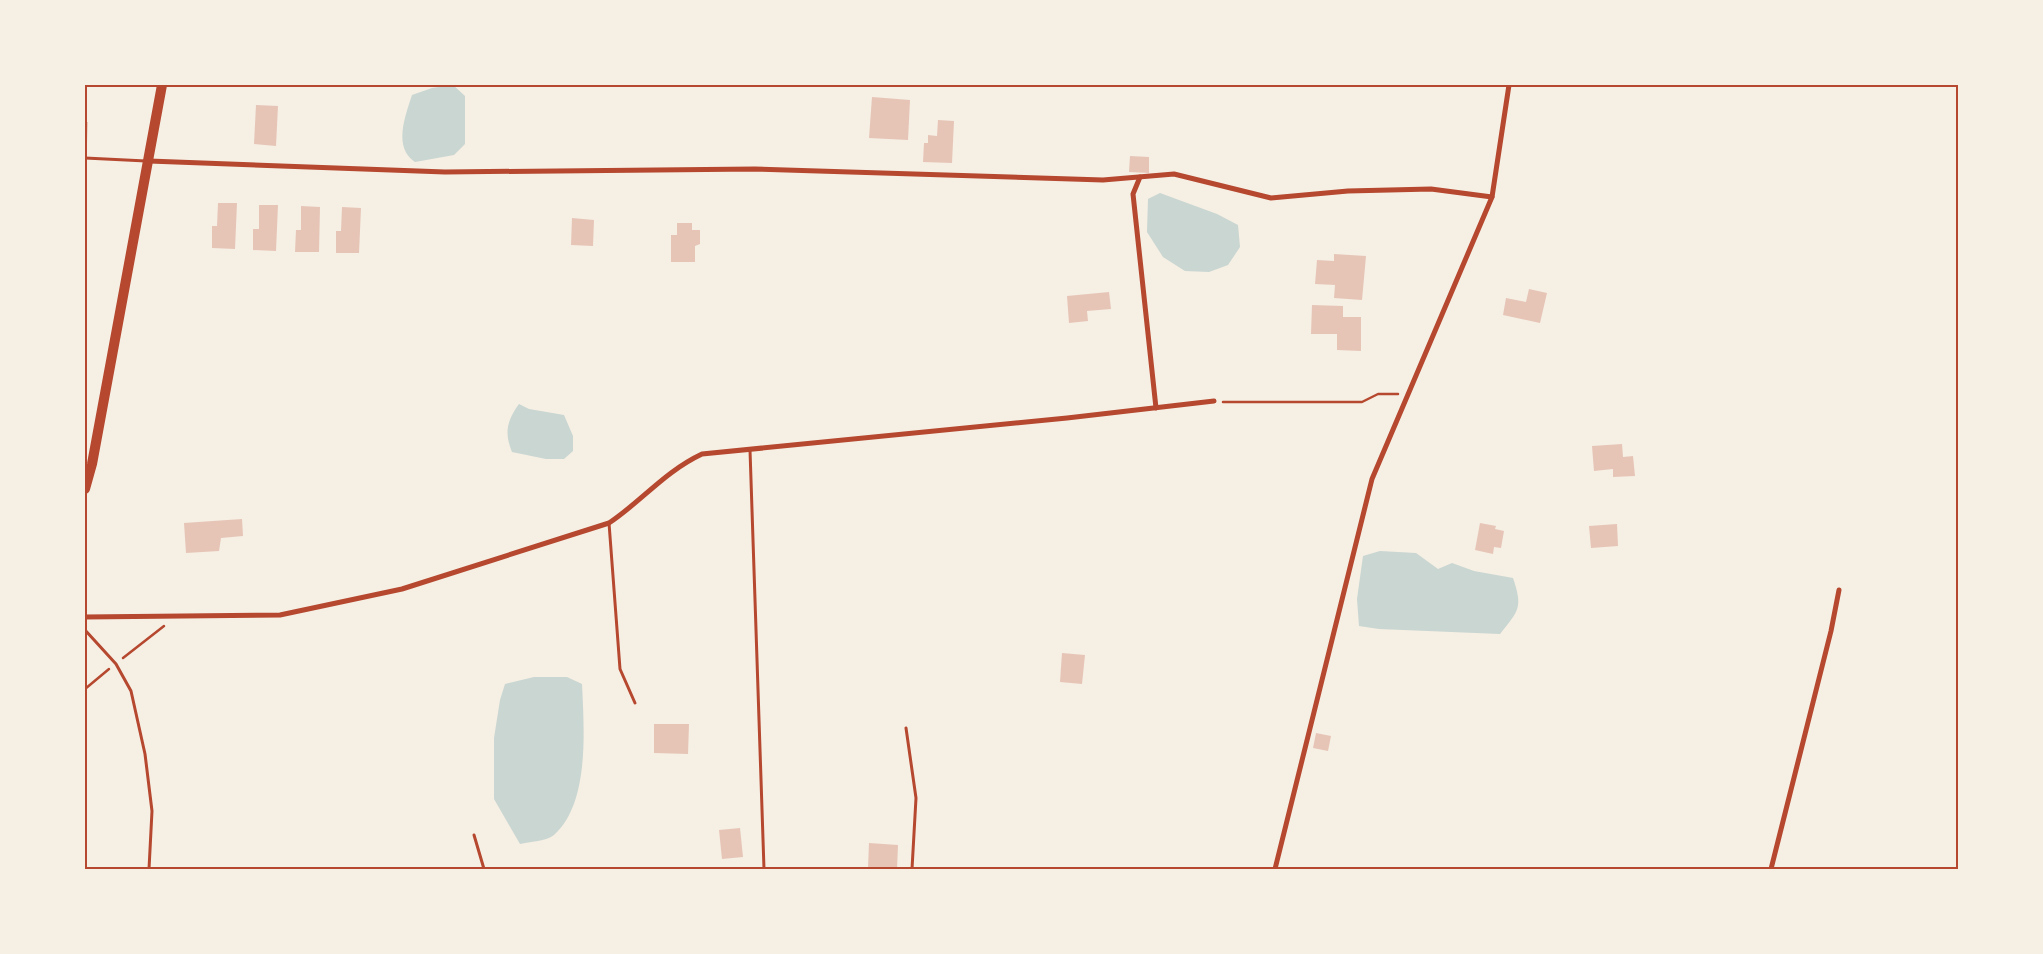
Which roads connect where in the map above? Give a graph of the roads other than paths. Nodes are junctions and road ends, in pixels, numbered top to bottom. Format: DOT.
graph roads {
  1 [pos="162,85"];
  2 [pos="1508,85"];
  3 [pos="85,158"];
  4 [pos="149,161"];
  5 [pos="1140,177"];
  6 [pos="1492,198"];
  7 [pos="1214,402"];
  8 [pos="1156,408"];
  9 [pos="750,450"];
  10 [pos="85,489"];
  11 [pos="609,524"];
  12 [pos="1839,590"];
  13 [pos="85,617"];
  14 [pos="85,630"];
  15 [pos="634,702"];
  16 [pos="906,728"];
  17 [pos="474,835"];
  18 [pos="149,869"];
  19 [pos="484,869"];
  20 [pos="764,869"];
  21 [pos="912,869"];
  22 [pos="1275,869"];
  23 [pos="1771,869"];
  1 -- 4 [label="main road"];
  2 -- 6 [label="street"];
  3 -- 4 [label="lane"];
  4 -- 5 [label="street"];
  4 -- 10 [label="main road"];
  5 -- 6 [label="street"];
  5 -- 8 [label="street"];
  6 -- 22 [label="street"];
  7 -- 8 [label="street"];
  8 -- 9 [label="street"];
  9 -- 11 [label="street"];
  9 -- 20 [label="lane"];
  11 -- 13 [label="street"];
  11 -- 15 [label="lane"];
  12 -- 23 [label="street"];
  14 -- 18 [label="lane"];
  16 -- 21 [label="lane"];
  17 -- 19 [label="lane"];
}
